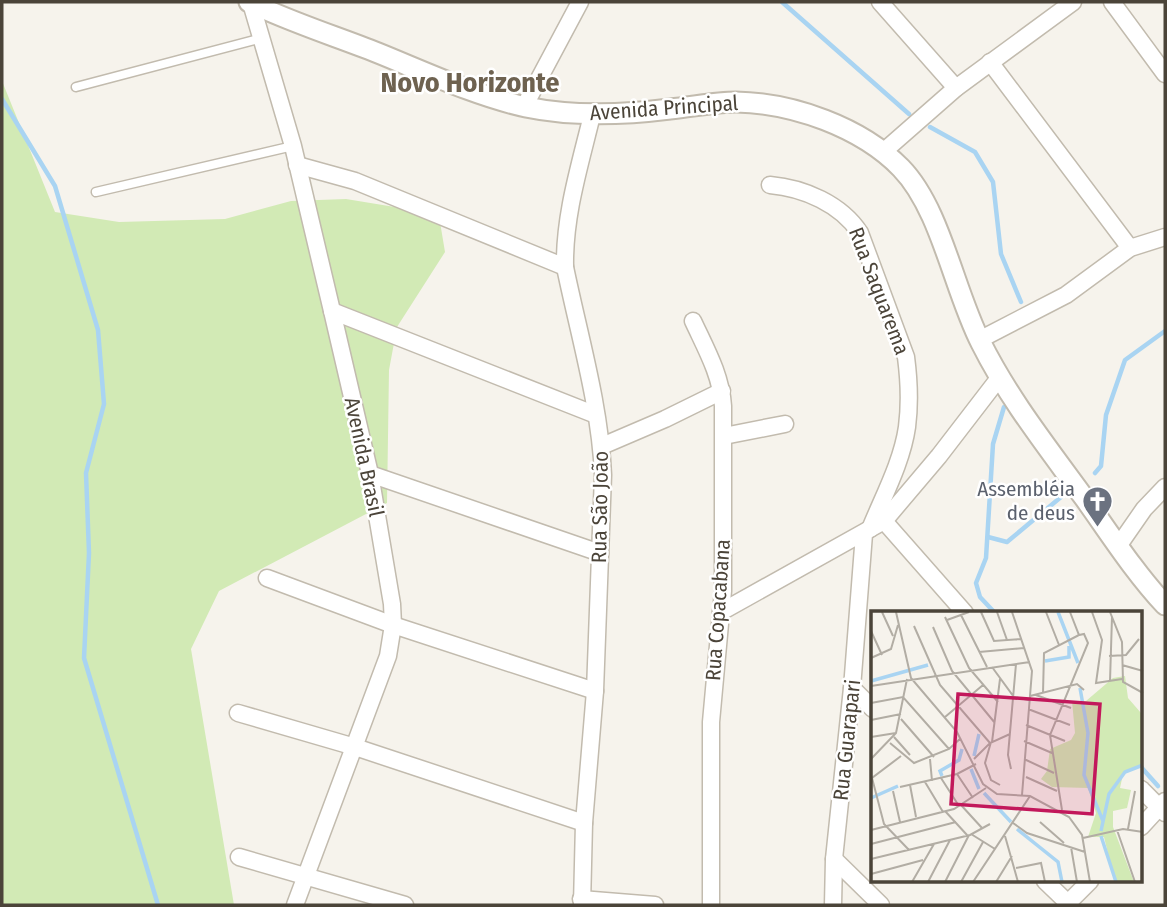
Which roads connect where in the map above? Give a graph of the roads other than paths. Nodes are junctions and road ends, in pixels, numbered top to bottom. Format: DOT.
graph roads {
  1 [pos="580,2"];
  2 [pos="880,2"];
  3 [pos="1073,2"];
  4 [pos="1112,2"];
  5 [pos="250,3"];
  6 [pos="262,38"];
  7 [pos="990,62"];
  8 [pos="1165,74"];
  9 [pos="76,87"];
  10 [pos="956,88"];
  11 [pos="524,107"];
  12 [pos="592,115"];
  13 [pos="293,146"];
  14 [pos="883,152"];
  15 [pos="297,165"];
  16 [pos="770,185"];
  17 [pos="96,192"];
  18 [pos="1165,237"];
  19 [pos="1130,248"];
  20 [pos="565,267"];
  21 [pos="332,311"];
  22 [pos="693,321"];
  23 [pos="979,340"];
  24 [pos="999,378"];
  25 [pos="722,391"];
  26 [pos="596,415"];
  27 [pos="785,424"];
  28 [pos="724,436"];
  29 [pos="602,446"];
  30 [pos="370,474"];
  31 [pos="1165,487"];
  32 [pos="873,528"];
  33 [pos="1119,545"];
  34 [pos="600,553"];
  35 [pos="267,578"];
  36 [pos="1165,605"];
  37 [pos="963,611"];
  38 [pos="721,612"];
  39 [pos="393,625"];
  40 [pos="852,688"];
  41 [pos="595,691"];
  42 [pos="871,707"];
  43 [pos="238,713"];
  44 [pos="355,747"];
  45 [pos="1142,790"];
  46 [pos="1163,807"];
  47 [pos="584,822"];
  48 [pos="1142,826"];
  49 [pos="239,857"];
  50 [pos="834,859"];
  51 [pos="305,876"];
  52 [pos="1047,883"];
  53 [pos="1088,883"];
  54 [pos="581,902"];
  55 [pos="295,905"];
  56 [pos="405,905"];
  57 [pos="656,905"];
  58 [pos="711,905"];
  59 [pos="833,905"];
  60 [pos="881,905"];
  61 [pos="1068,905"];
  1 -- 11 [label="street"];
  2 -- 10 [label="street"];
  3 -- 7 [label="street"];
  4 -- 8 [label="street"];
  5 -- 6 [label="street, Avenida Brasil"];
  5 -- 11 [label="street, Avenida Principal"];
  6 -- 9 [label="lane"];
  6 -- 13 [label="street, Avenida Brasil"];
  7 -- 10 [label="street"];
  7 -- 19 [label="street"];
  10 -- 14 [label="street"];
  11 -- 12 [label="street, Avenida Principal"];
  12 -- 14 [label="street, Avenida Principal"];
  12 -- 20 [label="street, Rua São João"];
  13 -- 15 [label="street, Avenida Brasil"];
  13 -- 17 [label="lane"];
  14 -- 23 [label="street, Avenida Principal"];
  15 -- 20 [label="street"];
  15 -- 21 [label="street, Avenida Brasil"];
  16 -- 32 [label="street, Rua Saquarema"];
  18 -- 19 [label="street"];
  19 -- 23 [label="street"];
  20 -- 26 [label="street, Rua São João"];
  21 -- 26 [label="street"];
  21 -- 30 [label="street, Avenida Brasil"];
  22 -- 25 [label="street, Rua Copacabana"];
  23 -- 24 [label="street, Avenida Principal"];
  24 -- 32 [label="street"];
  24 -- 33 [label="street, Avenida Principal"];
  25 -- 28 [label="street, Rua Copacabana"];
  25 -- 29 [label="street"];
  26 -- 29 [label="street, Rua São João"];
  27 -- 28 [label="street"];
  28 -- 38 [label="street, Rua Copacabana"];
  29 -- 34 [label="street, Rua São João"];
  30 -- 34 [label="street"];
  30 -- 39 [label="street, Avenida Brasil"];
  31 -- 33 [label="street"];
  32 -- 37 [label="street"];
  32 -- 38 [label="street"];
  32 -- 40 [label="street, Rua Guarapari"];
  33 -- 36 [label="street, Avenida Principal"];
  34 -- 41 [label="street, Rua São João"];
  35 -- 39 [label="street"];
  38 -- 58 [label="street, Rua Copacabana"];
  39 -- 41 [label="street"];
  39 -- 44 [label="street, Avenida Brasil"];
  40 -- 42 [label="street"];
  40 -- 50 [label="street, Rua Guarapari"];
  41 -- 47 [label="street, Rua São João"];
  43 -- 44 [label="street"];
  44 -- 47 [label="street"];
  44 -- 51 [label="street, Avenida Brasil"];
  45 -- 46 [label="street"];
  46 -- 48 [label="street"];
  47 -- 54 [label="street, Rua São João"];
  49 -- 51 [label="street"];
  50 -- 59 [label="street, Rua Guarapari"];
  50 -- 60 [label="street"];
  51 -- 55 [label="street, Avenida Brasil"];
  51 -- 56 [label="street"];
  52 -- 61 [label="street"];
  53 -- 61 [label="street"];
  54 -- 57 [label="street"];
}
